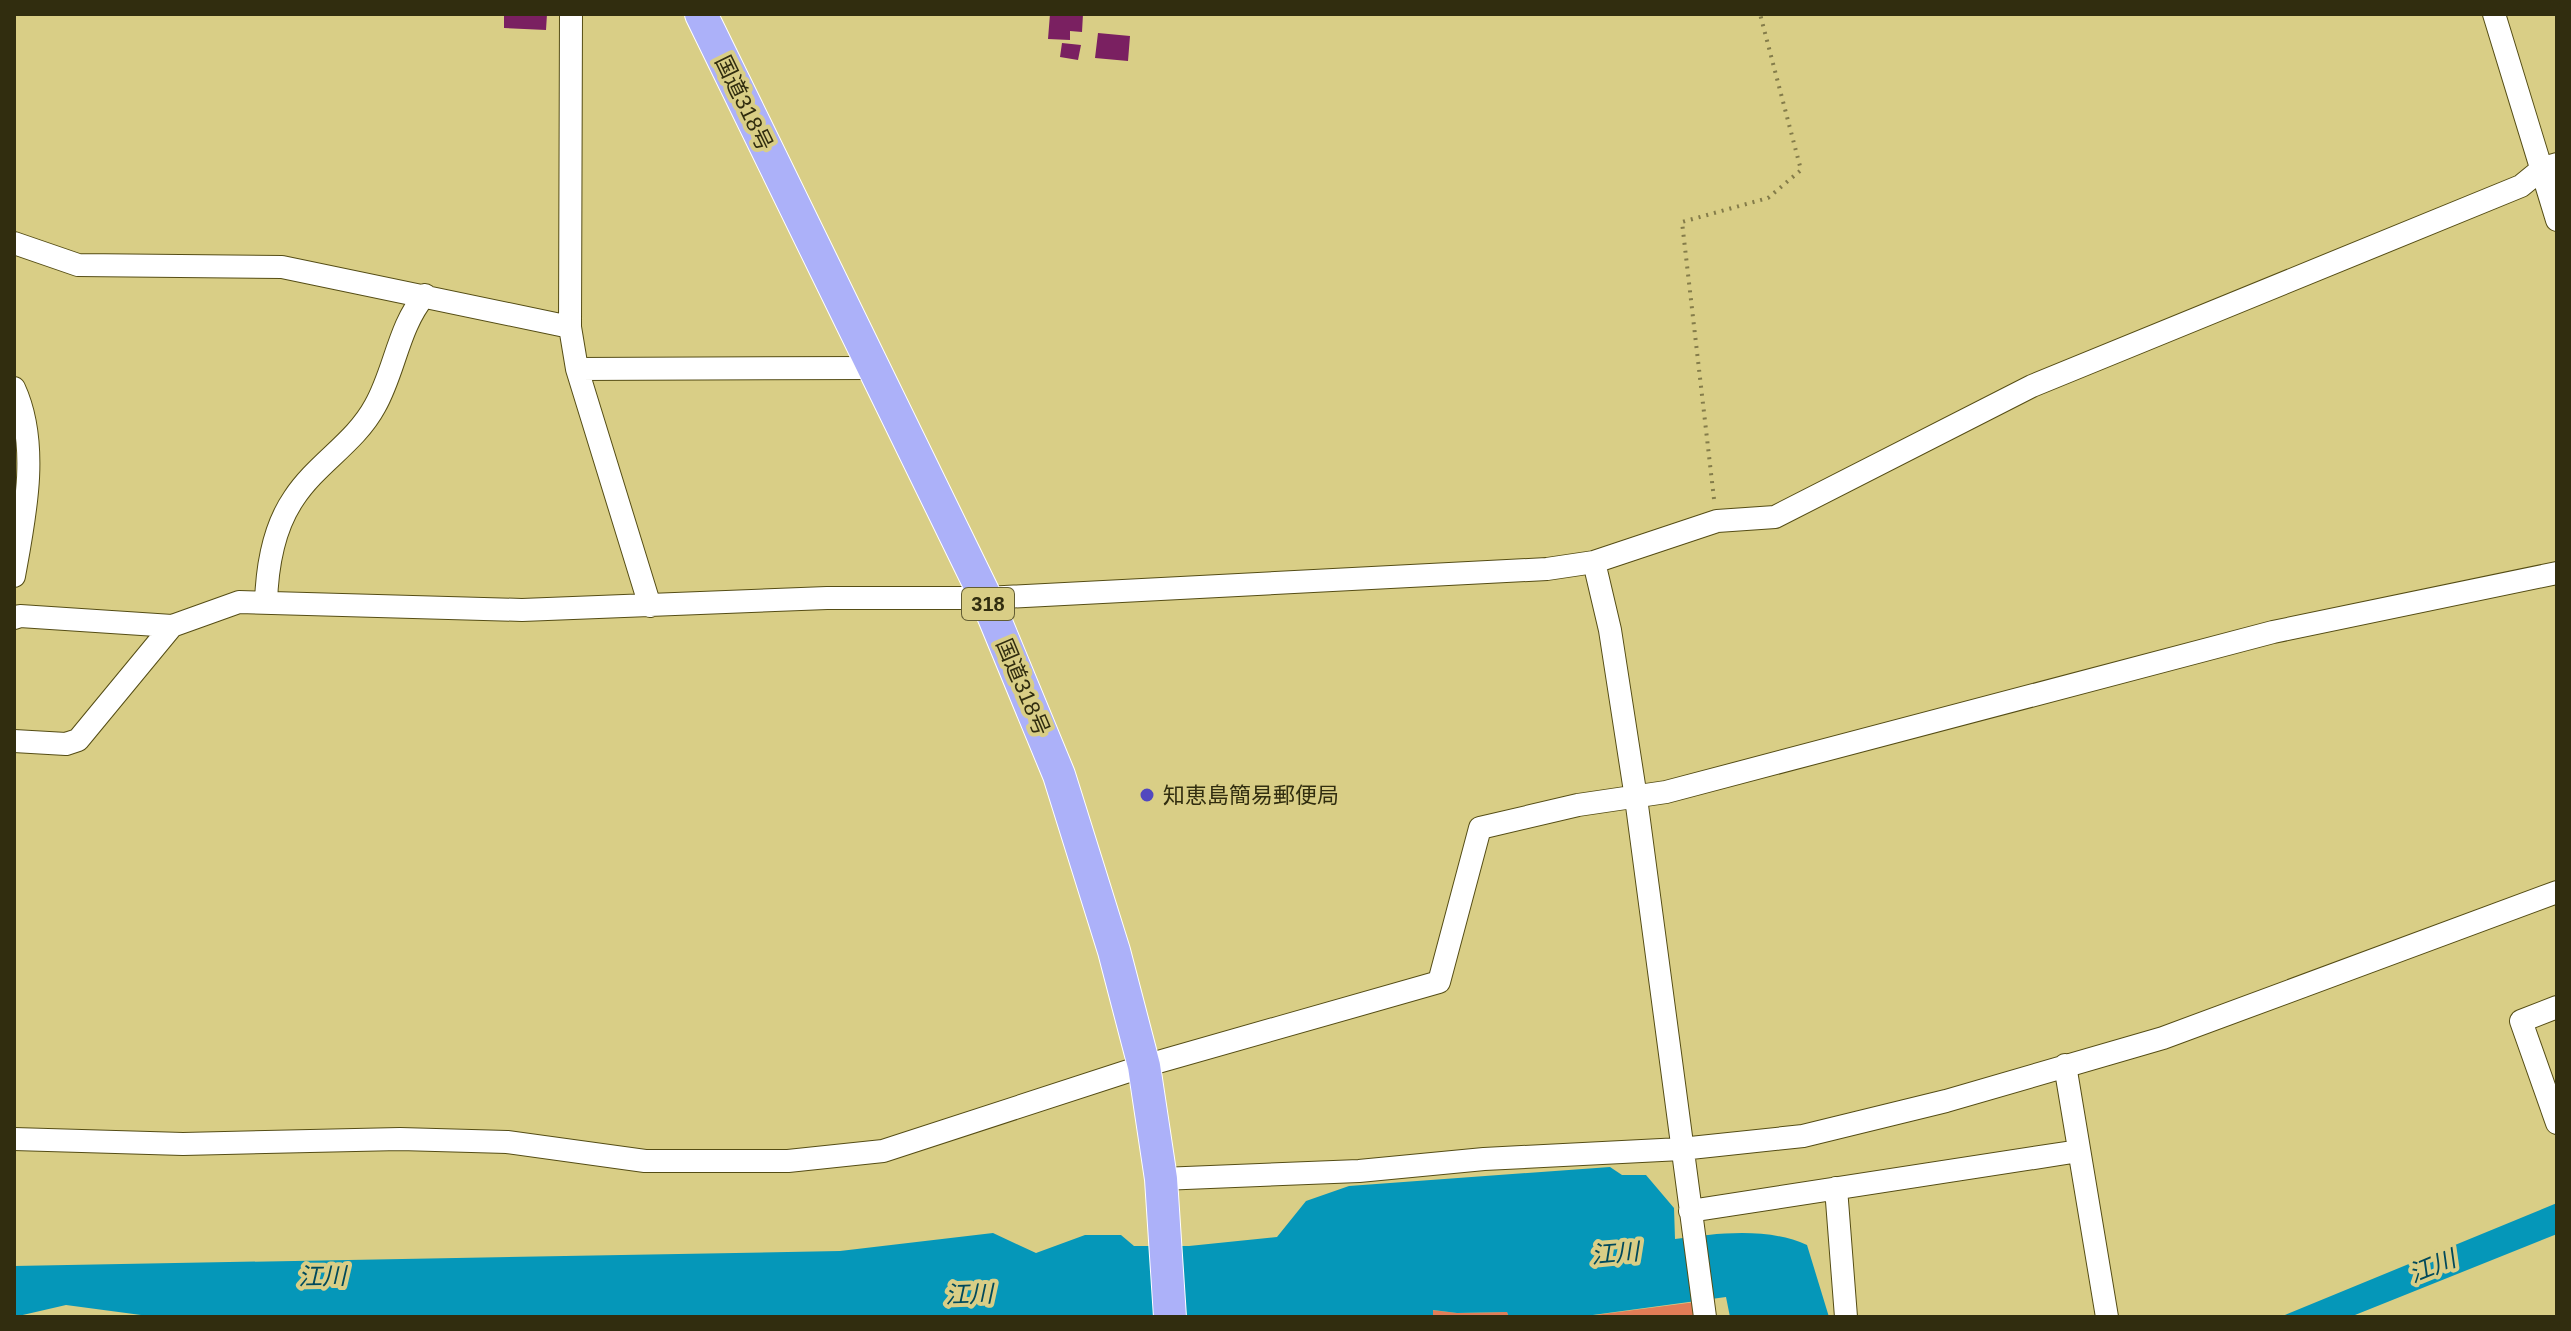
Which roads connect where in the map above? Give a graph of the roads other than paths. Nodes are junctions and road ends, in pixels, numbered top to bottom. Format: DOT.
graph roads {
  1 [pos="571,14"];
  2 [pos="701,14"];
  3 [pos="2494,14"];
  4 [pos="2550,166"];
  5 [pos="2557,220"];
  6 [pos="14,243"];
  7 [pos="425,295"];
  8 [pos="570,327"];
  9 [pos="872,368"];
  10 [pos="577,369"];
  11 [pos="14,388"];
  12 [pos="1594,562"];
  13 [pos="2557,573"];
  14 [pos="14,576"];
  15 [pos="986,598"];
  16 [pos="266,603"];
  17 [pos="650,606"];
  18 [pos="14,618"];
  19 [pos="172,626"];
  20 [pos="14,741"];
  21 [pos="1636,798"];
  22 [pos="2557,892"];
  23 [pos="2557,1007"];
  24 [pos="2065,1065"];
  25 [pos="1144,1066"];
  26 [pos="2557,1123"];
  27 [pos="14,1139"];
  28 [pos="1681,1149"];
  29 [pos="2079,1151"];
  30 [pos="1161,1179"];
  31 [pos="1836,1188"];
  32 [pos="1691,1218"];
  33 [pos="1704,1306"];
  34 [pos="1170,1317"];
  35 [pos="1846,1317"];
  36 [pos="2107,1317"];
  1 -- 8 [label="street"];
  2 -- 9 [label="highway, 国道318号 / 318"];
  3 -- 4 [label="street"];
  4 -- 5 [label="street"];
  4 -- 12 [label="street"];
  6 -- 7 [label="street"];
  7 -- 8 [label="street"];
  7 -- 16 [label="street"];
  8 -- 10 [label="street"];
  9 -- 10 [label="street"];
  9 -- 15 [label="highway, 国道318号 / 318"];
  10 -- 17 [label="street"];
  11 -- 14 [label="street"];
  12 -- 15 [label="street"];
  12 -- 21 [label="street"];
  13 -- 21 [label="street"];
  15 -- 17 [label="street"];
  15 -- 25 [label="highway, 国道318号 / 318"];
  16 -- 17 [label="street"];
  16 -- 19 [label="street"];
  18 -- 19 [label="street"];
  19 -- 20 [label="street"];
  21 -- 25 [label="street"];
  21 -- 28 [label="street"];
  22 -- 24 [label="street"];
  23 -- 26 [label="street"];
  24 -- 28 [label="street"];
  24 -- 29 [label="street"];
  25 -- 27 [label="street"];
  25 -- 30 [label="highway, 国道318号 / 318"];
  28 -- 30 [label="street"];
  28 -- 32 [label="street"];
  29 -- 31 [label="street"];
  29 -- 36 [label="street"];
  30 -- 34 [label="highway, 国道318号 / 318"];
  31 -- 32 [label="street"];
  31 -- 35 [label="street"];
  32 -- 33 [label="street"];
}
